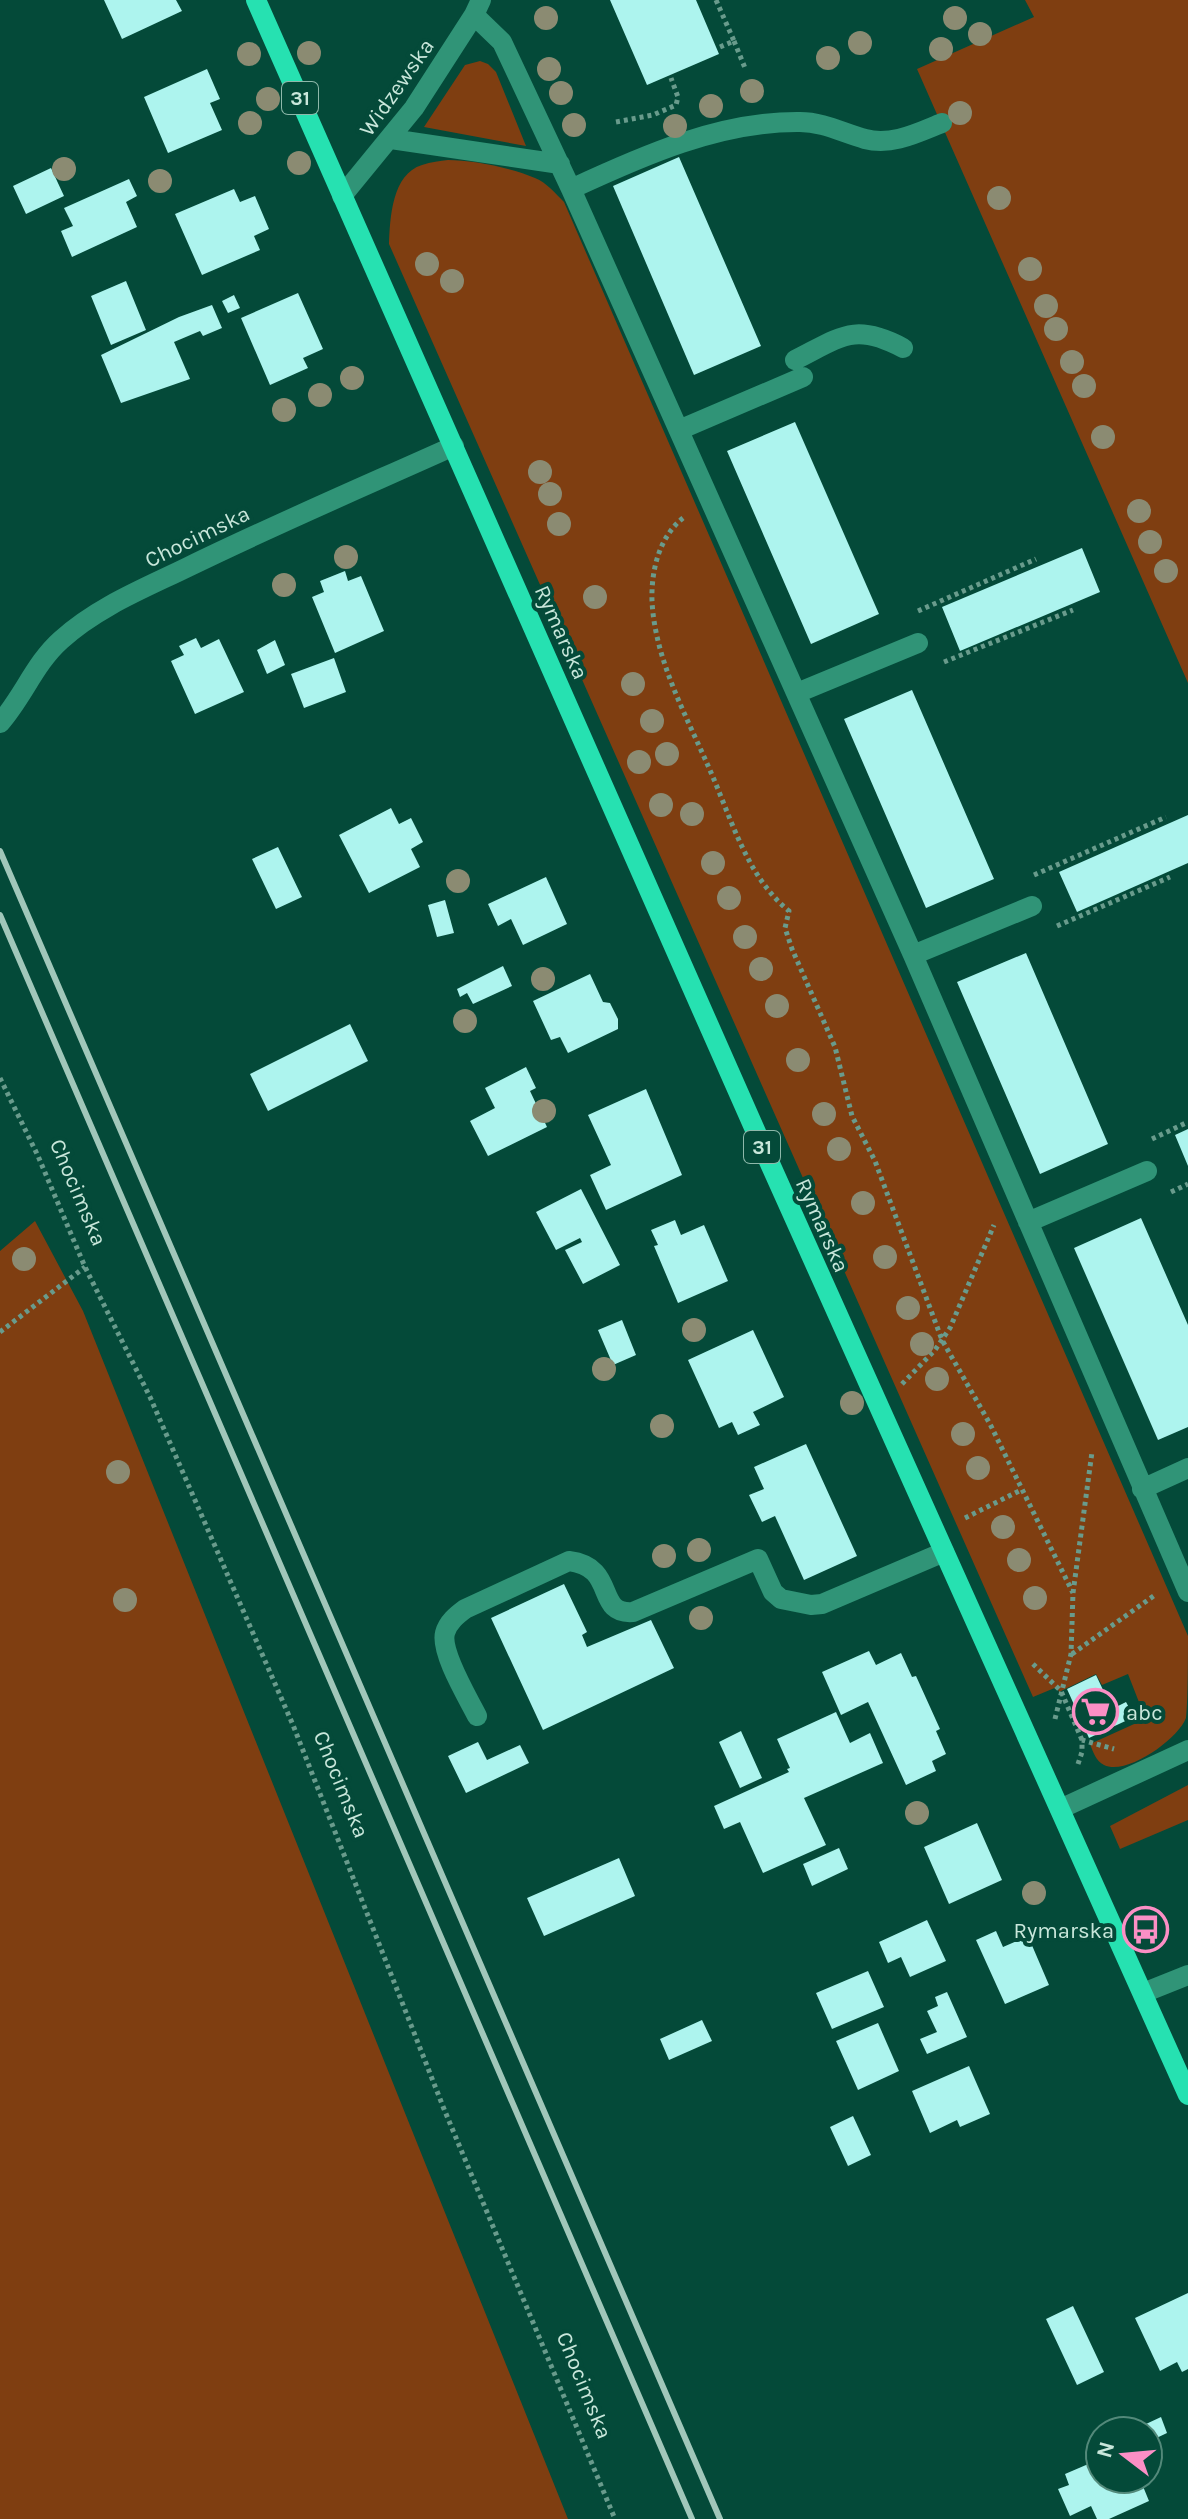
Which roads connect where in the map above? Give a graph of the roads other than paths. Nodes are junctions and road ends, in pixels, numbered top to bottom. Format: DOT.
graph roads {
  1 [pos="256,0"];
  2 [pos="478,7"];
  3 [pos="942,123"];
  4 [pos="391,139"];
  5 [pos="560,164"];
  6 [pos="571,189"];
  7 [pos="342,196"];
  8 [pos="903,348"];
  9 [pos="679,430"];
  10 [pos="454,446"];
  11 [pos="918,643"];
  12 [pos="797,693"];
  13 [pos="0,723"];
  14 [pos="1032,906"];
  15 [pos="913,955"];
  16 [pos="1147,1171"];
  17 [pos="1028,1222"];
  18 [pos="1188,1468"];
  19 [pos="1142,1489"];
  20 [pos="944,1552"];
  21 [pos="1185,1585"];
  22 [pos="477,1716"];
  23 [pos="1188,1750"];
  24 [pos="1060,1809"];
  25 [pos="1188,1975"];
  26 [pos="1143,1993"];
  27 [pos="1188,2095"];
  1 -- 7 [label="main road, 31"];
  2 -- 4 [label="street, Widzewska"];
  2 -- 5 [label="street"];
  3 -- 6 [label="street"];
  4 -- 5 [label="street"];
  4 -- 7 [label="street, Widzewska"];
  5 -- 6 [label="street"];
  6 -- 9 [label="street"];
  7 -- 10 [label="main road, Rymarska / 31"];
  8 -- 9 [label="street"];
  9 -- 12 [label="street"];
  10 -- 13 [label="street, Chocimska"];
  10 -- 20 [label="main road, Rymarska / 31"];
  11 -- 12 [label="street"];
  12 -- 15 [label="street"];
  14 -- 15 [label="street"];
  15 -- 17 [label="street"];
  16 -- 17 [label="street"];
  17 -- 19 [label="street"];
  18 -- 19 [label="street"];
  19 -- 21 [label="street"];
  20 -- 22 [label="street"];
  20 -- 24 [label="main road, Rymarska / 31"];
  23 -- 24 [label="street"];
  24 -- 26 [label="main road, Rymarska / 31"];
  25 -- 26 [label="street"];
  26 -- 27 [label="main road, Rymarska / 31"];
}
